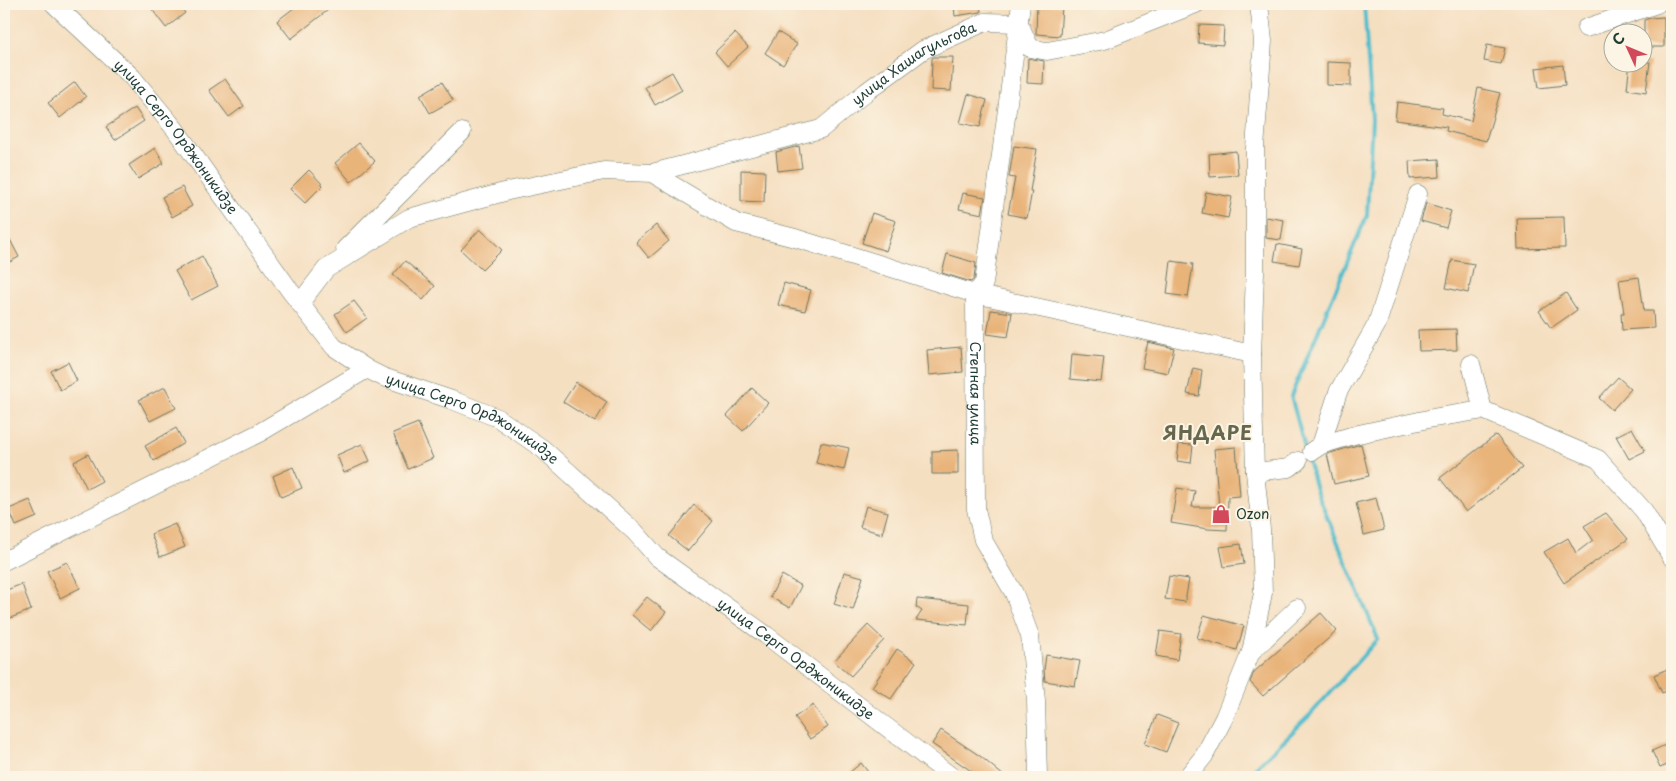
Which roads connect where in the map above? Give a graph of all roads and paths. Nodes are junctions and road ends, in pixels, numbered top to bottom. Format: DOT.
graph roads {
  1 [pos="54,4"];
  2 [pos="1021,4"];
  3 [pos="1196,4"];
  4 [pos="1259,4"];
  5 [pos="1657,4"];
  6 [pos="1019,22"];
  7 [pos="1586,28"];
  8 [pos="462,132"];
  9 [pos="652,173"];
  10 [pos="1418,194"];
  11 [pos="326,269"];
  12 [pos="975,294"];
  13 [pos="300,303"];
  14 [pos="1252,354"];
  15 [pos="1471,364"];
  16 [pos="367,369"];
  17 [pos="1483,410"];
  18 [pos="1310,453"];
  19 [pos="1255,472"];
  20 [pos="1672,558"];
  21 [pos="4,561"];
  22 [pos="1298,608"];
  23 [pos="1251,652"];
  24 [pos="952,777"];
  25 [pos="1038,777"];
  26 [pos="1187,777"];
  1 -- 13 [label="street, улица Серго Орджоникидзе"];
  2 -- 6 [label="street, Степная улица"];
  3 -- 6 [label="street"];
  4 -- 14 [label="street"];
  5 -- 7 [label="street"];
  6 -- 9 [label="street, улица Хашагульгова"];
  6 -- 12 [label="street, Степная улица"];
  8 -- 11 [label="street"];
  9 -- 11 [label="street"];
  9 -- 12 [label="street"];
  10 -- 18 [label="street"];
  11 -- 13 [label="street"];
  12 -- 14 [label="street"];
  12 -- 25 [label="street, Степная улица"];
  13 -- 16 [label="street, улица Серго Орджоникидзе"];
  14 -- 19 [label="street"];
  15 -- 17 [label="street"];
  16 -- 21 [label="street"];
  16 -- 24 [label="street, улица Серго Орджоникидзе"];
  17 -- 18 [label="street"];
  17 -- 20 [label="street"];
  18 -- 19 [label="street"];
  19 -- 23 [label="street"];
  22 -- 23 [label="street"];
  23 -- 26 [label="street"];
}
